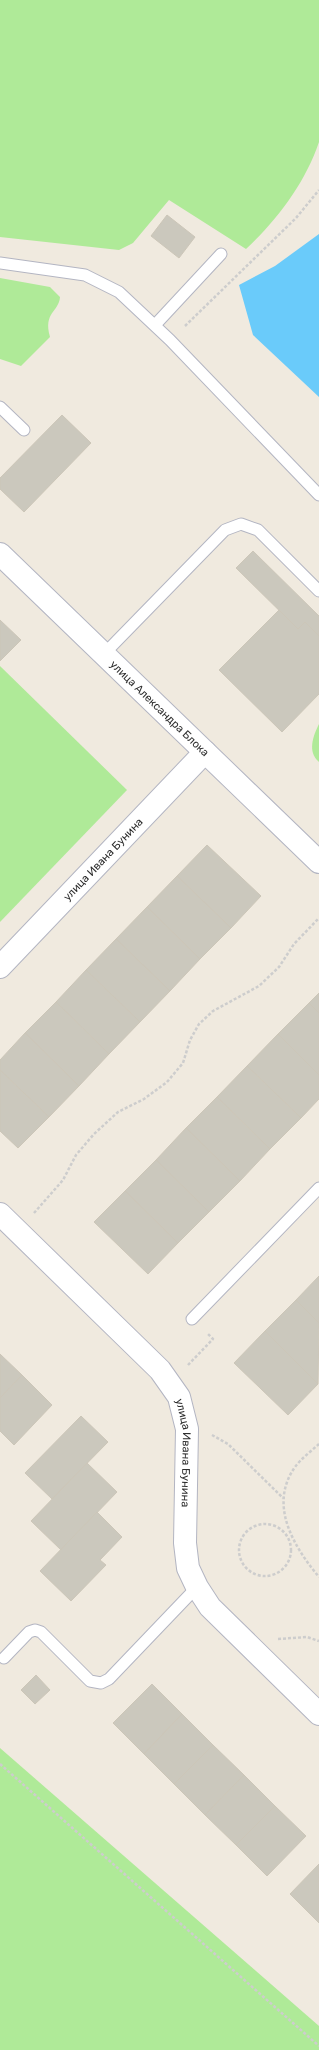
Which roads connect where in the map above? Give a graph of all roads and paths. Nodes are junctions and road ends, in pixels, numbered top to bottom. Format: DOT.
graph roads {
  1 [pos="319,190"];
  2 [pos="221,254"];
  3 [pos="0,263"];
  4 [pos="155,325"];
  5 [pos="170,340"];
  6 [pos="0,407"];
  7 [pos="24,430"];
  8 [pos="319,495"];
  9 [pos="0,554"];
  10 [pos="319,591"];
  11 [pos="104,654"];
  12 [pos="205,752"];
  13 [pos="319,862"];
  14 [pos="319,918"];
  15 [pos="0,967"];
  16 [pos="319,1188"];
  17 [pos="34,1213"];
  18 [pos="0,1214"];
  19 [pos="192,1319"];
  20 [pos="186,1367"];
  21 [pos="187,1432"];
  22 [pos="319,1444"];
  23 [pos="283,1499"];
  24 [pos="293,1538"];
  25 [pos="289,1540"];
  26 [pos="319,1577"];
  27 [pos="197,1587"];
  28 [pos="319,1641"];
  29 [pos="257,1653"];
  30 [pos="4,1658"];
  31 [pos="319,1714"];
  32 [pos="0,1764"];
  33 [pos="319,2046"];
  1 -- 5 [label="path"];
  2 -- 4 [label="lane"];
  3 -- 4 [label="lane"];
  4 -- 5 [label="lane"];
  5 -- 8 [label="lane"];
  6 -- 7 [label="lane"];
  9 -- 11 [label="street, улица Александра Блока"];
  10 -- 11 [label="lane"];
  11 -- 12 [label="street, улица Александра Блока"];
  12 -- 13 [label="street, улица Александра Блока"];
  12 -- 15 [label="street, улица Ивана Бунина"];
  14 -- 17 [label="path"];
  16 -- 19 [label="lane"];
  18 -- 21 [label="street, улица Ивана Бунина"];
  19 -- 20 [label="path"];
  21 -- 23 [label="path"];
  21 -- 27 [label="street, улица Ивана Бунина"];
  22 -- 23 [label="path"];
  23 -- 24 [label="path"];
  24 -- 25 [label="path"];
  24 -- 26 [label="path"];
  25 -- 25 [label="path"];
  27 -- 29 [label="street, улица Ивана Бунина"];
  27 -- 30 [label="lane"];
  28 -- 29 [label="path"];
  29 -- 31 [label="street, улица Ивана Бунина"];
  32 -- 33 [label="path"];
}
